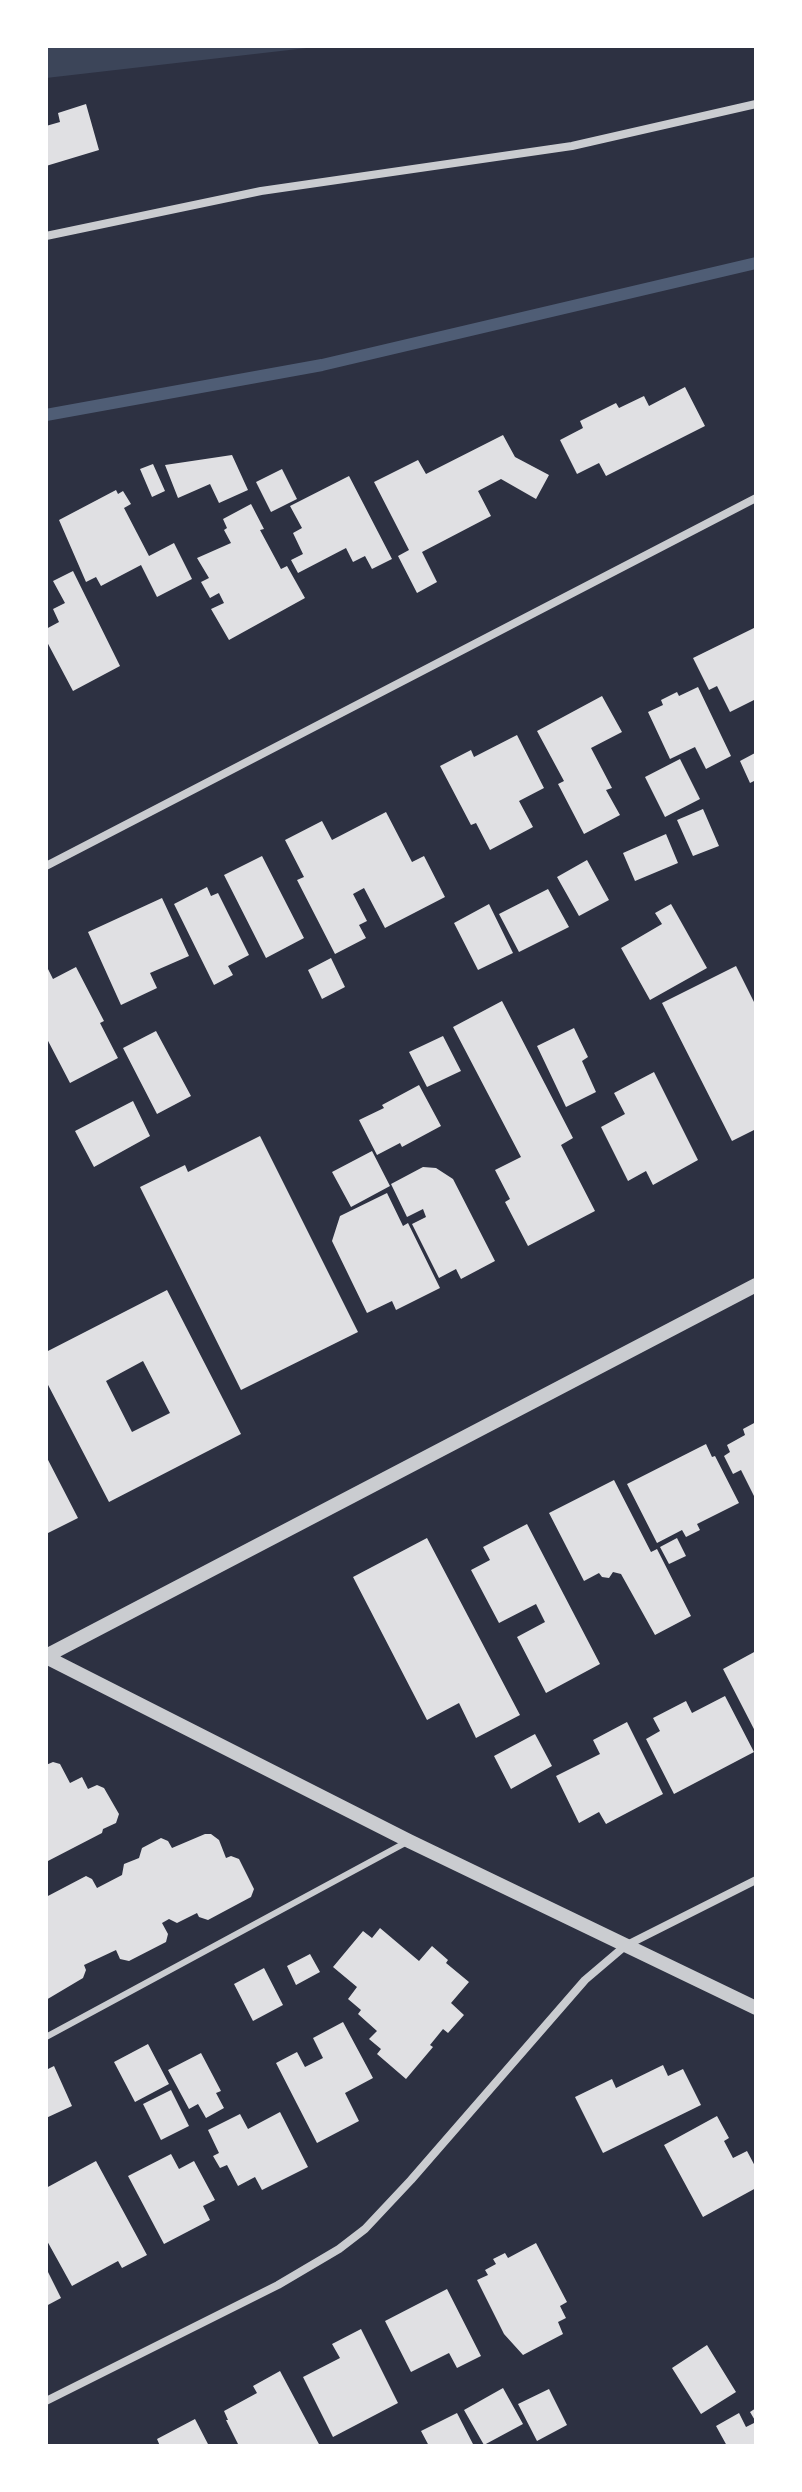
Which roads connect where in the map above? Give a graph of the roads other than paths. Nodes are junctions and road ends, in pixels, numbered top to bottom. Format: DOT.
graph roads {
  1 [pos="756,104"];
  2 [pos="46,236"];
  3 [pos="756,498"];
  4 [pos="46,866"];
  5 [pos="756,1285"];
  6 [pos="46,1656"];
  7 [pos="409,1841"];
  8 [pos="756,1880"];
  9 [pos="625,1946"];
  10 [pos="756,2008"];
  11 [pos="46,2037"];
  12 [pos="46,2401"];
  1 -- 2 [label="street"];
  3 -- 4 [label="street"];
  5 -- 6 [label="street"];
  6 -- 7 [label="street"];
  7 -- 9 [label="street"];
  7 -- 11 [label="lane"];
  8 -- 9 [label="street"];
  9 -- 10 [label="street"];
  9 -- 12 [label="street"];
}
